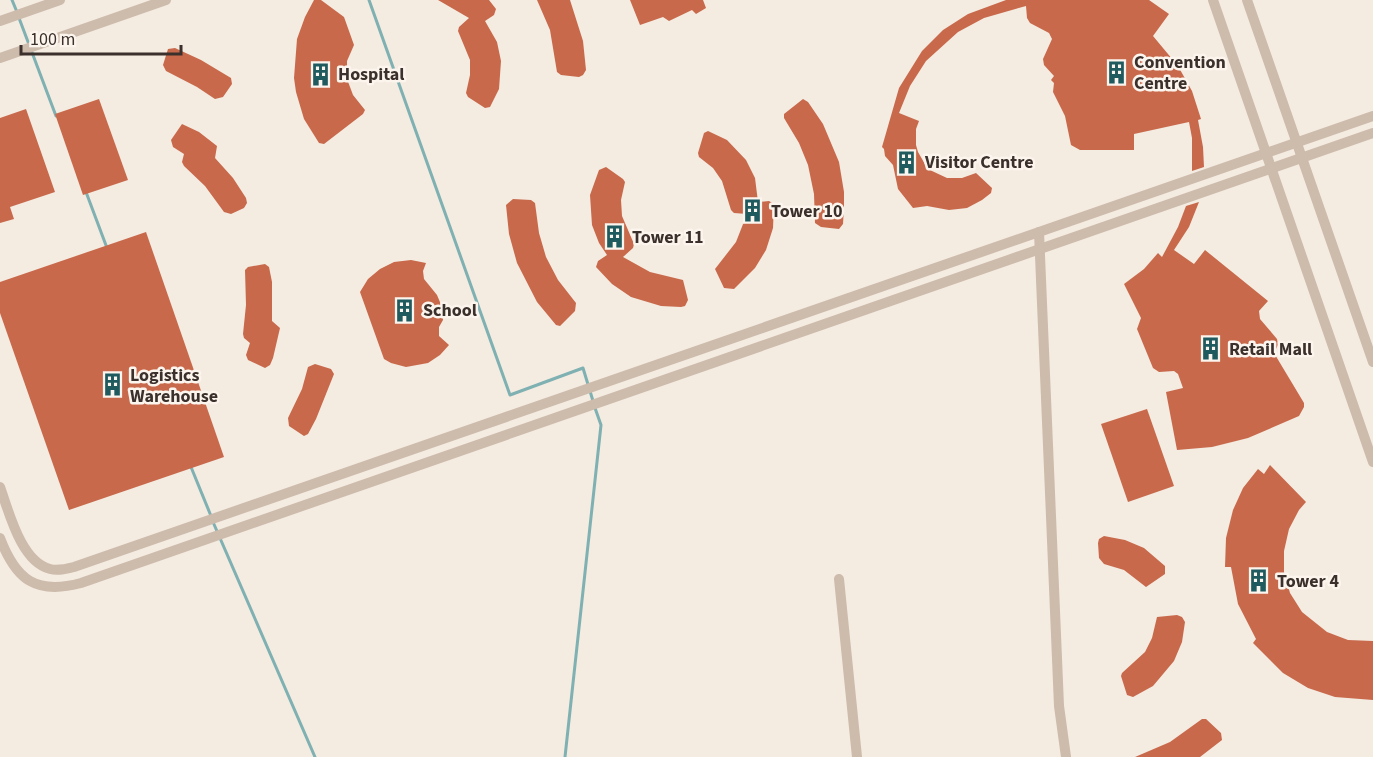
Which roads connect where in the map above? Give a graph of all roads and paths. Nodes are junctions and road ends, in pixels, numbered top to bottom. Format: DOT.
graph roads {
  1 [pos="60,0"];
  2 [pos="166,0"];
  3 [pos="1213,0"];
  4 [pos="1247,0"];
  5 [pos="0,21"];
  6 [pos="0,58"];
  7 [pos="1373,116"];
  8 [pos="1373,133"];
  9 [pos="1297,143"];
  10 [pos="1266,153"];
  11 [pos="1302,158"];
  12 [pos="1272,168"];
  13 [pos="1039,232"];
  14 [pos="1041,249"];
  15 [pos="1373,362"];
  16 [pos="1373,462"];
  17 [pos="0,487"];
  18 [pos="0,538"];
  19 [pos="839,579"];
  20 [pos="857,757"];
  21 [pos="1066,757"];
  1 -- 5 [label="street"];
  2 -- 6 [label="street"];
  3 -- 10 [label="street"];
  4 -- 9 [label="street"];
  7 -- 9 [label="street"];
  8 -- 11 [label="street"];
  9 -- 10 [label="street"];
  9 -- 11 [label="street"];
  10 -- 12 [label="street"];
  10 -- 13 [label="street"];
  11 -- 12 [label="street"];
  11 -- 15 [label="street"];
  12 -- 14 [label="street"];
  12 -- 16 [label="street"];
  13 -- 14 [label="street"];
  13 -- 17 [label="street"];
  14 -- 18 [label="street"];
  14 -- 21 [label="street"];
  19 -- 20 [label="street"];
}
